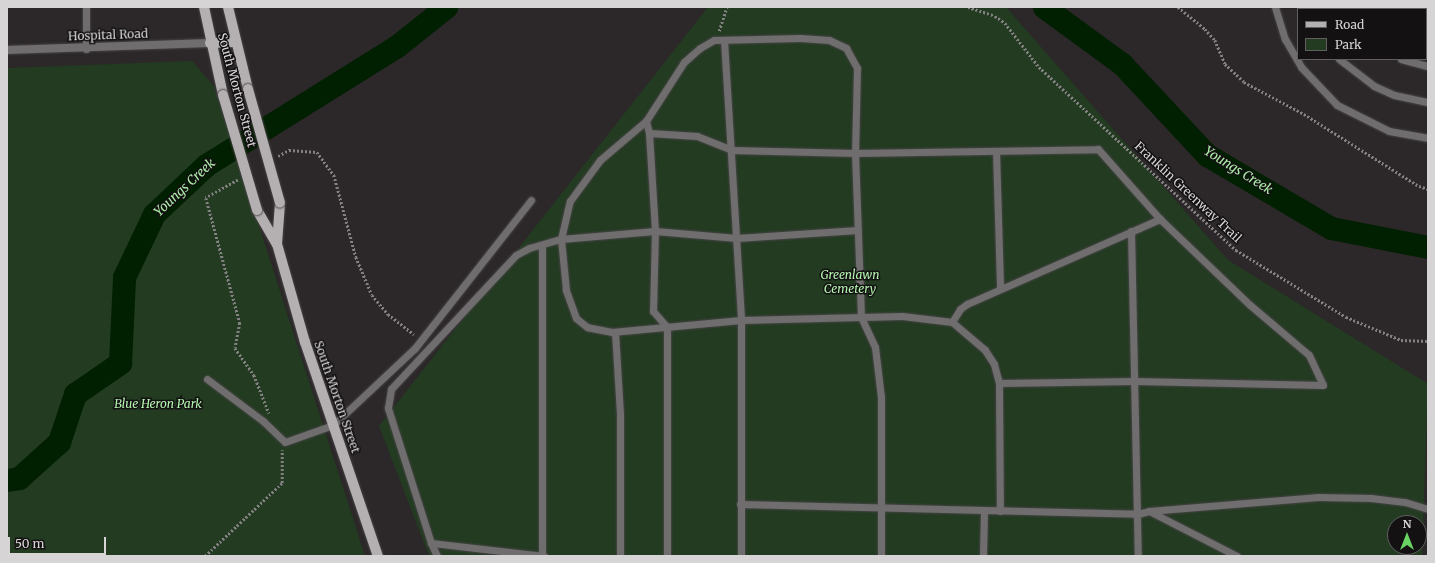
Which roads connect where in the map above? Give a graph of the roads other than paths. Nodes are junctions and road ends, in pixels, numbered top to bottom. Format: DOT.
graph roads {
  1 [pos="86,7"];
  2 [pos="204,7"];
  3 [pos="228,7"];
  4 [pos="1275,7"];
  5 [pos="724,40"];
  6 [pos="235,42"];
  7 [pos="210,43"];
  8 [pos="86,49"];
  9 [pos="7,50"];
  10 [pos="1297,59"];
  11 [pos="1298,60"];
  12 [pos="1340,60"];
  13 [pos="1405,60"];
  14 [pos="1428,66"];
  15 [pos="1428,102"];
  16 [pos="646,121"];
  17 [pos="649,133"];
  18 [pos="1428,138"];
  19 [pos="731,150"];
  20 [pos="996,151"];
  21 [pos="855,153"];
  22 [pos="531,200"];
  23 [pos="1160,219"];
  24 [pos="858,230"];
  25 [pos="655,231"];
  26 [pos="1131,231"];
  27 [pos="737,238"];
  28 [pos="561,239"];
  29 [pos="277,244"];
  30 [pos="542,246"];
  31 [pos="1000,289"];
  32 [pos="861,317"];
  33 [pos="741,320"];
  34 [pos="952,322"];
  35 [pos="667,327"];
  36 [pos="615,332"];
  37 [pos="207,379"];
  38 [pos="1135,381"];
  39 [pos="999,383"];
  40 [pos="333,425"];
  41 [pos="740,504"];
  42 [pos="881,508"];
  43 [pos="1428,509"];
  44 [pos="984,511"];
  45 [pos="1000,511"];
  46 [pos="1149,512"];
  47 [pos="1138,514"];
  48 [pos="431,543"];
  49 [pos="543,555"];
  50 [pos="378,556"];
  51 [pos="437,556"];
  52 [pos="620,556"];
  53 [pos="667,556"];
  54 [pos="741,556"];
  55 [pos="881,556"];
  56 [pos="983,556"];
  57 [pos="1138,556"];
  58 [pos="1237,556"];
  1 -- 8 [label="lane"];
  2 -- 7 [label="main road, South Morton Street"];
  3 -- 6 [label="main road, South Morton Street"];
  4 -- 10 [label="lane"];
  5 -- 16 [label="lane"];
  5 -- 19 [label="lane"];
  5 -- 21 [label="lane"];
  6 -- 7 [label="main road"];
  6 -- 29 [label="main road, South Morton Street, bridge"];
  7 -- 8 [label="street, Hospital Road"];
  7 -- 29 [label="main road, South Morton Street, bridge"];
  8 -- 9 [label="street, Hospital Road"];
  11 -- 18 [label="lane"];
  12 -- 15 [label="lane"];
  13 -- 14 [label="lane"];
  16 -- 17 [label="lane"];
  16 -- 28 [label="lane"];
  17 -- 19 [label="lane"];
  17 -- 25 [label="lane"];
  19 -- 21 [label="lane"];
  19 -- 27 [label="lane"];
  20 -- 21 [label="lane"];
  20 -- 23 [label="lane"];
  20 -- 31 [label="lane"];
  21 -- 24 [label="lane"];
  22 -- 40 [label="lane"];
  23 -- 26 [label="lane"];
  23 -- 38 [label="lane"];
  24 -- 27 [label="lane"];
  24 -- 32 [label="lane"];
  25 -- 27 [label="lane"];
  25 -- 28 [label="lane"];
  25 -- 35 [label="lane"];
  26 -- 31 [label="lane"];
  26 -- 38 [label="lane"];
  27 -- 33 [label="lane"];
  28 -- 30 [label="lane"];
  28 -- 36 [label="lane"];
  29 -- 40 [label="main road, South Morton Street"];
  30 -- 48 [label="lane"];
  30 -- 49 [label="lane"];
  31 -- 34 [label="lane"];
  32 -- 33 [label="lane"];
  32 -- 34 [label="lane"];
  32 -- 42 [label="lane"];
  33 -- 35 [label="lane"];
  33 -- 41 [label="lane"];
  34 -- 39 [label="lane"];
  35 -- 36 [label="lane"];
  35 -- 53 [label="lane"];
  36 -- 52 [label="lane"];
  37 -- 40 [label="lane"];
  38 -- 39 [label="lane"];
  38 -- 47 [label="lane"];
  39 -- 45 [label="lane"];
  40 -- 50 [label="main road, South Morton Street"];
  41 -- 42 [label="lane"];
  41 -- 54 [label="lane"];
  42 -- 44 [label="lane"];
  42 -- 55 [label="lane"];
  43 -- 46 [label="lane"];
  44 -- 45 [label="lane"];
  44 -- 56 [label="lane"];
  45 -- 47 [label="lane"];
  46 -- 47 [label="lane"];
  46 -- 58 [label="lane"];
  47 -- 57 [label="lane"];
  48 -- 49 [label="lane"];
  48 -- 51 [label="lane"];
}
